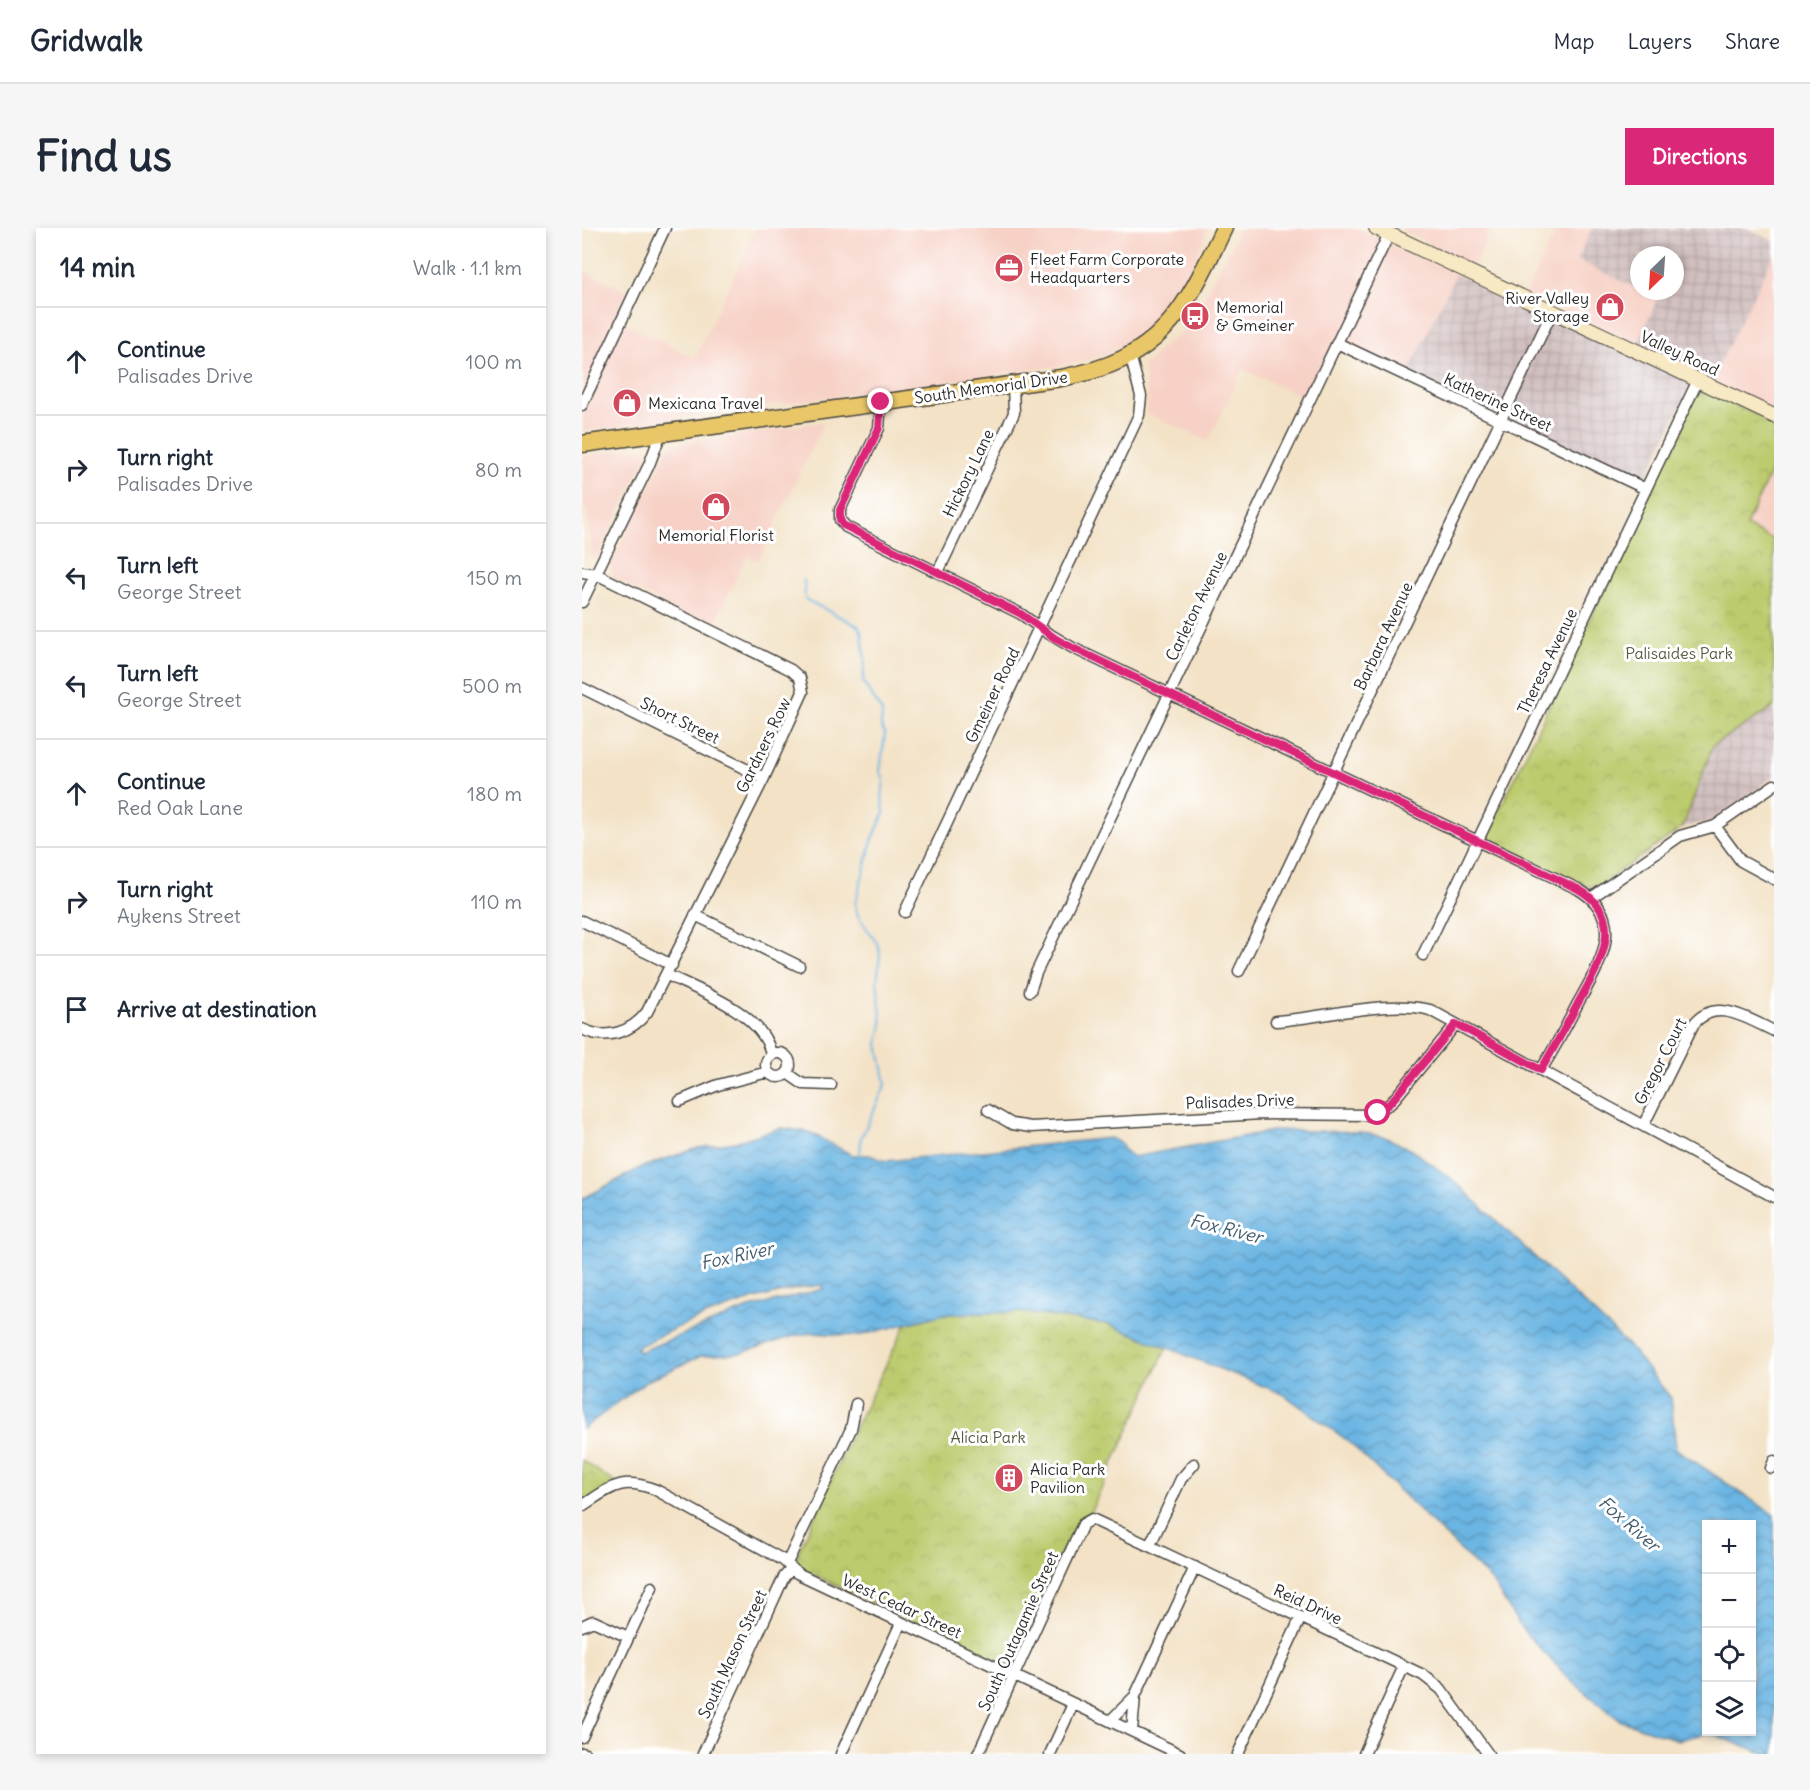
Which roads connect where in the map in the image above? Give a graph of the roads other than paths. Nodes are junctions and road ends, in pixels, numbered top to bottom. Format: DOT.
graph roads {
  1 [pos="665,228"];
  2 [pos="1224,228"];
  3 [pos="1383,231"];
  4 [pos="1552,312"];
  5 [pos="1337,343"];
  6 [pos="1130,355"];
  7 [pos="1698,380"];
  8 [pos="1013,384"];
  9 [pos="881,402"];
  10 [pos="582,405"];
  11 [pos="1774,416"];
  12 [pos="1501,420"];
  13 [pos="661,433"];
  14 [pos="582,444"];
  15 [pos="1646,489"];
  16 [pos="582,572"];
  17 [pos="938,572"];
  18 [pos="596,574"];
  19 [pos="582,602"];
  20 [pos="1040,627"];
  21 [pos="582,688"];
  22 [pos="1170,694"];
  23 [pos="1335,773"];
  24 [pos="764,778"];
  25 [pos="1774,785"];
  26 [pos="1715,826"];
  27 [pos="1478,841"];
  28 [pos="1774,879"];
  29 [pos="1591,898"];
  30 [pos="905,912"];
  31 [pos="695,915"];
  32 [pos="582,921"];
  33 [pos="1423,955"];
  34 [pos="799,966"];
  35 [pos="669,970"];
  36 [pos="1239,971"];
  37 [pos="1030,991"];
  38 [pos="1276,1021"];
  39 [pos="1456,1024"];
  40 [pos="582,1029"];
  41 [pos="1774,1031"];
  42 [pos="771,1054"];
  43 [pos="1541,1070"];
  44 [pos="768,1072"];
  45 [pos="787,1073"];
  46 [pos="831,1085"];
  47 [pos="680,1101"];
  48 [pos="988,1110"];
  49 [pos="1643,1126"];
  50 [pos="1774,1197"];
  51 [pos="856,1404"];
  52 [pos="1194,1464"];
  53 [pos="582,1506"];
  54 [pos="1086,1521"];
  55 [pos="1150,1545"];
  56 [pos="790,1566"];
  57 [pos="1195,1567"];
  58 [pos="652,1587"];
  59 [pos="1301,1617"];
  60 [pos="902,1623"];
  61 [pos="582,1626"];
  62 [pos="628,1637"];
  63 [pos="1404,1666"];
  64 [pos="1014,1676"];
  65 [pos="1135,1696"];
  66 [pos="1073,1704"];
  67 [pos="1110,1721"];
  68 [pos="1132,1731"];
  69 [pos="582,1737"];
  70 [pos="1168,1751"];
  71 [pos="703,1754"];
  72 [pos="841,1754"];
  73 [pos="978,1754"];
  74 [pos="1050,1754"];
  75 [pos="1180,1754"];
  76 [pos="1238,1754"];
  77 [pos="1364,1754"];
  78 [pos="1488,1754"];
  1 -- 10 [label="street"];
  2 -- 6 [label="main road, South Memorial Drive"];
  3 -- 4 [label="main road, Valley Road"];
  3 -- 5 [label="street, Carleton Avenue"];
  4 -- 7 [label="main road, Valley Road"];
  4 -- 12 [label="street, Barbara Avenue"];
  5 -- 12 [label="street, Katherine Street"];
  5 -- 22 [label="street, Carleton Avenue"];
  6 -- 8 [label="main road, South Memorial Drive"];
  6 -- 20 [label="street, Gmeiner Road"];
  7 -- 11 [label="main road, Valley Road"];
  7 -- 15 [label="street, Theresa Avenue"];
  8 -- 9 [label="main road, South Memorial Drive"];
  8 -- 17 [label="street, Hickory Lane"];
  9 -- 13 [label="main road, South Memorial Drive"];
  9 -- 17 [label="street"];
  12 -- 15 [label="street, Katherine Street"];
  12 -- 23 [label="street, Barbara Avenue"];
  13 -- 14 [label="main road, South Memorial Drive"];
  13 -- 18 [label="street"];
  15 -- 27 [label="street, Theresa Avenue"];
  16 -- 18 [label="street"];
  17 -- 20 [label="street"];
  18 -- 19 [label="street"];
  18 -- 24 [label="street, Gardners Row"];
  20 -- 22 [label="street"];
  20 -- 30 [label="street, Gmeiner Road"];
  21 -- 24 [label="street, Short Street"];
  22 -- 23 [label="street"];
  22 -- 37 [label="street, Carleton Avenue"];
  23 -- 27 [label="street"];
  23 -- 36 [label="street, Barbara Avenue"];
  24 -- 31 [label="street, Gardners Row"];
  25 -- 26 [label="street"];
  26 -- 28 [label="street"];
  26 -- 29 [label="street"];
  27 -- 29 [label="street"];
  27 -- 33 [label="street, Theresa Avenue"];
  29 -- 43 [label="street"];
  31 -- 34 [label="street"];
  31 -- 35 [label="street, Gardners Row"];
  32 -- 35 [label="street"];
  35 -- 40 [label="street, Gardners Row"];
  35 -- 42 [label="street"];
  38 -- 39 [label="street"];
  39 -- 43 [label="street"];
  39 -- 48 [label="street, Palisades Drive"];
  41 -- 49 [label="street, Gregor Court"];
  42 -- 44 [label="street"];
  42 -- 45 [label="street"];
  43 -- 49 [label="street"];
  44 -- 45 [label="street"];
  44 -- 47 [label="street"];
  45 -- 46 [label="street"];
  49 -- 50 [label="street"];
  51 -- 56 [label="street, South Mason Street"];
  52 -- 55 [label="street"];
  53 -- 56 [label="street, West Cedar Street"];
  54 -- 55 [label="street, Reid Drive"];
  54 -- 64 [label="street, South Outagamie Street"];
  55 -- 57 [label="street, Reid Drive"];
  56 -- 60 [label="street, West Cedar Street"];
  56 -- 71 [label="street, South Mason Street"];
  57 -- 59 [label="street, Reid Drive"];
  57 -- 65 [label="street"];
  58 -- 62 [label="street"];
  59 -- 63 [label="street, Reid Drive"];
  59 -- 76 [label="street"];
  60 -- 64 [label="street, West Cedar Street"];
  60 -- 72 [label="street"];
  61 -- 62 [label="street"];
  62 -- 69 [label="street"];
  63 -- 77 [label="street"];
  63 -- 78 [label="street, Reid Drive"];
  64 -- 66 [label="street, West Cedar Street"];
  64 -- 73 [label="street, South Outagamie Street"];
  65 -- 67 [label="street"];
  65 -- 68 [label="street"];
  66 -- 67 [label="street, West Cedar Street"];
  66 -- 74 [label="street"];
  67 -- 68 [label="street, West Cedar Street"];
  68 -- 70 [label="street, West Cedar Street"];
  70 -- 75 [label="street, West Cedar Street"];
}
